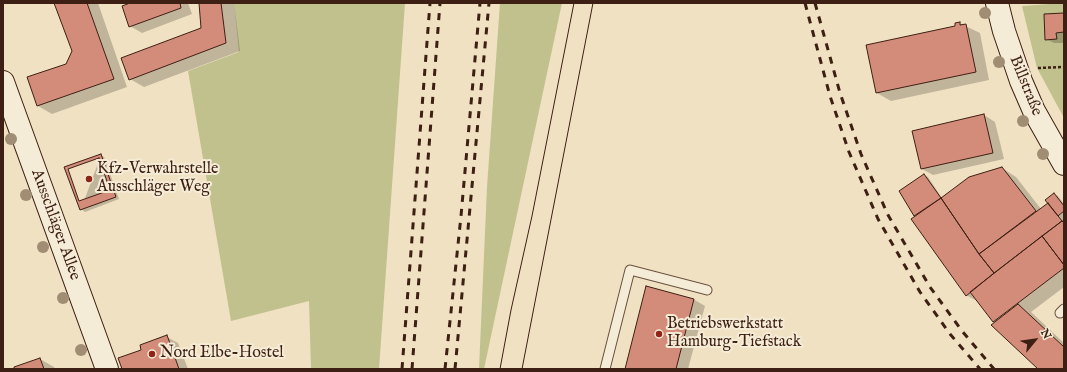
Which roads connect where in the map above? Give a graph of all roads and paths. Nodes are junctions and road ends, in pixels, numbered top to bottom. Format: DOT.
graph roads {
  1 [pos="997,3"];
  2 [pos="1064,67"];
  3 [pos="1038,68"];
  4 [pos="5,93"];
  5 [pos="1064,164"];
  6 [pos="707,290"];
  7 [pos="106,369"];
  8 [pos="605,369"];
  1 -- 5 [label="street, Billstraße"];
  2 -- 3 [label="path"];
  4 -- 7 [label="street, Ausschläger Allee"];
  6 -- 8 [label="lane"];
}
